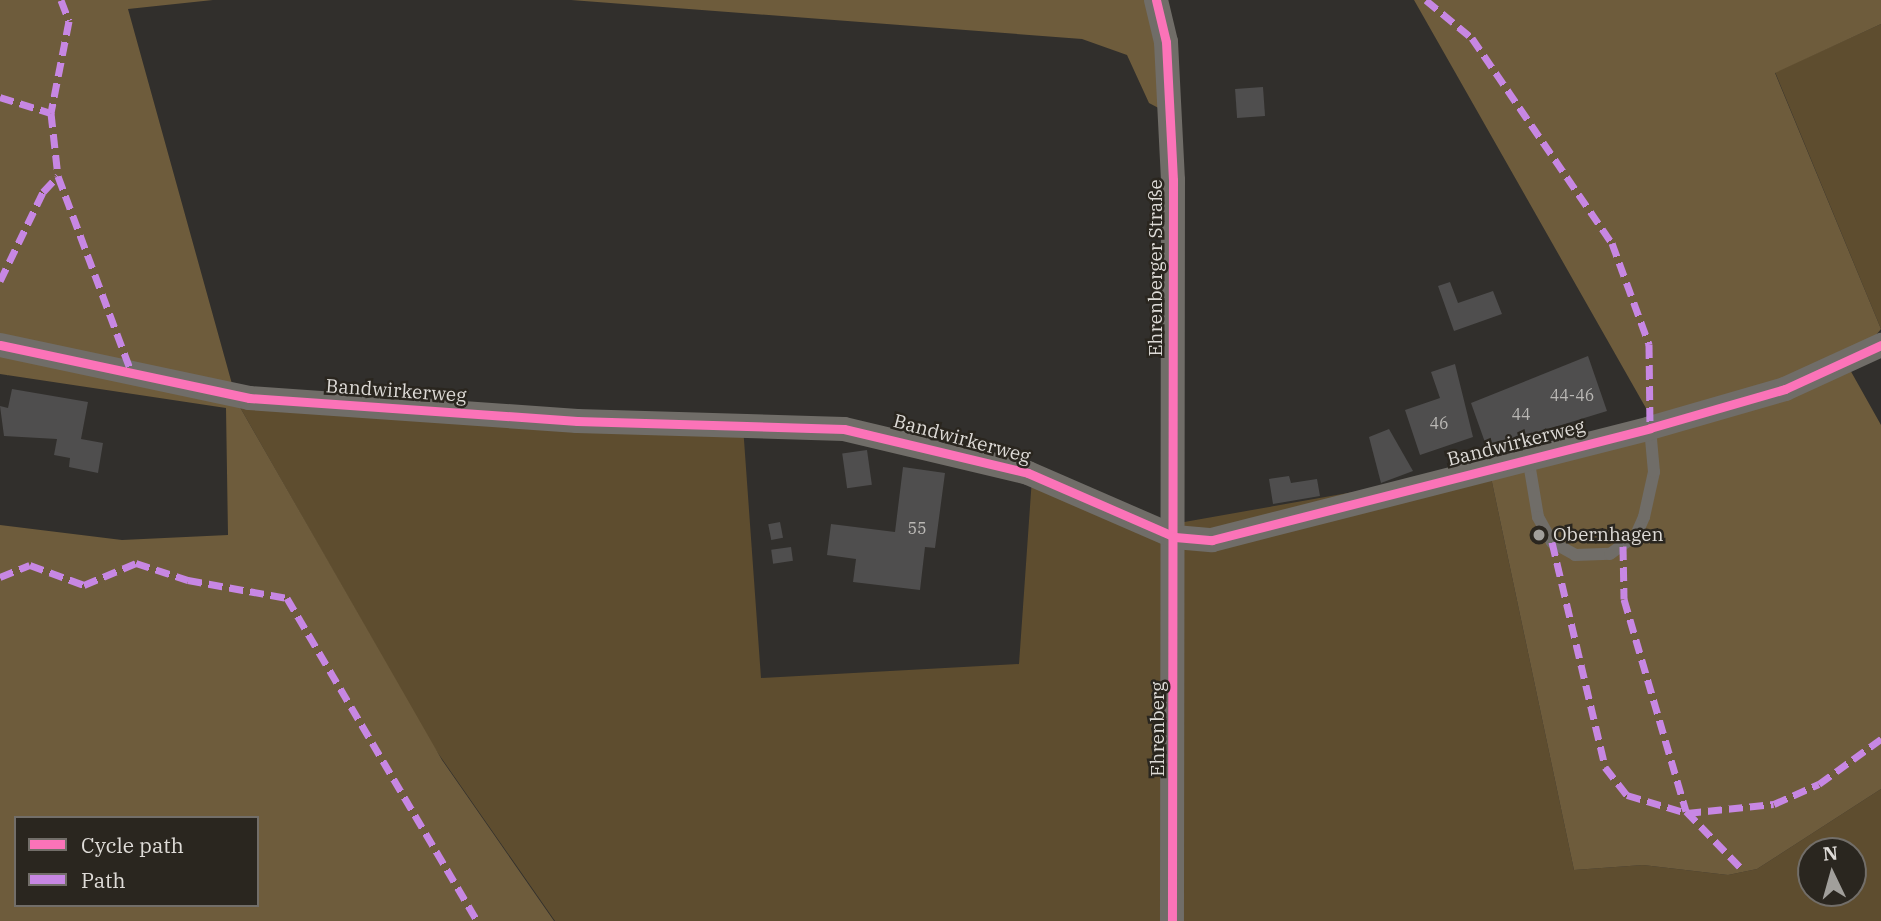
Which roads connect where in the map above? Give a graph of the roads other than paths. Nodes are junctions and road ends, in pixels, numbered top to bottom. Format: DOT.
graph roads {
  1 [pos="1156,0"];
  2 [pos="0,345"];
  3 [pos="1881,345"];
  4 [pos="1650,428"];
  5 [pos="1528,456"];
  6 [pos="1175,537"];
  7 [pos="1172,921"];
  1 -- 6 [label="street, Ehrenberger Straße"];
  2 -- 6 [label="street, Bandwirkerweg"];
  3 -- 4 [label="street, Bandwirkerweg"];
  4 -- 5 [label="street, Bandwirkerweg"];
  4 -- 5 [label="lane"];
  5 -- 6 [label="street, Bandwirkerweg"];
  6 -- 7 [label="street, Ehrenberg"];
}
